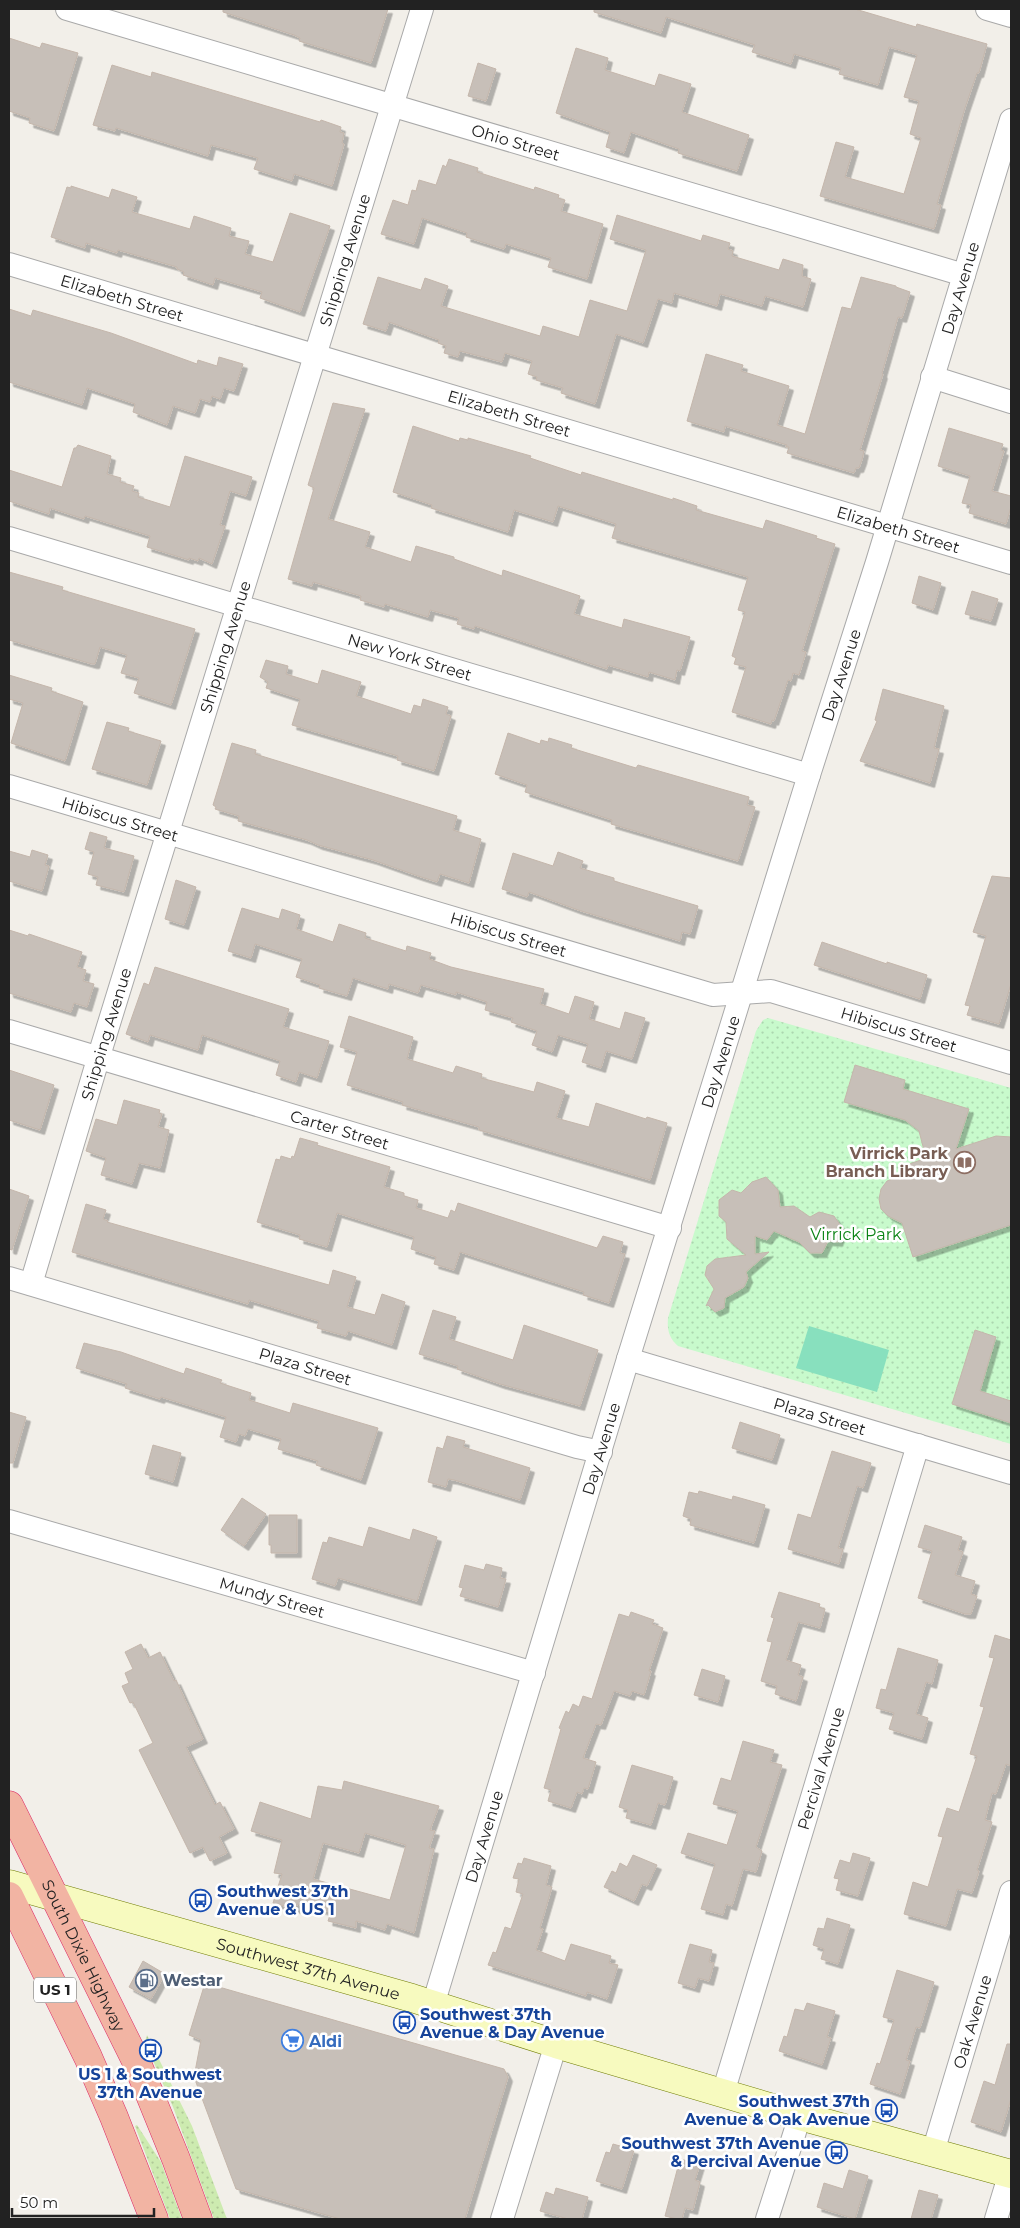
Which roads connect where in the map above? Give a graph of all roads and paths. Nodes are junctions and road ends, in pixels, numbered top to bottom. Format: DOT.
graph roads {
  1 [pos="67,9"];
  2 [pos="422,9"];
  3 [pos="987,9"];
  4 [pos="1011,16"];
  5 [pos="392,104"];
  6 [pos="1011,120"];
  7 [pos="9,264"];
  8 [pos="964,275"];
  9 [pos="316,355"];
  10 [pos="932,377"];
  11 [pos="1011,402"];
  12 [pos="888,526"];
  13 [pos="9,538"];
  14 [pos="1011,563"];
  15 [pos="240,605"];
  16 [pos="809,775"];
  17 [pos="9,786"];
  18 [pos="168,834"];
  19 [pos="741,994"];
  20 [pos="9,1031"];
  21 [pos="98,1058"];
  22 [pos="1011,1063"];
  23 [pos="670,1228"];
  24 [pos="9,1278"];
  25 [pos="31,1284"];
  26 [pos="628,1359"];
  27 [pos="918,1445"];
  28 [pos="602,1452"];
  29 [pos="1011,1473"];
  30 [pos="9,1521"];
  31 [pos="534,1673"];
  32 [pos="9,1805"];
  33 [pos="9,1884"];
  34 [pos="1011,1892"];
  35 [pos="9,1896"];
  36 [pos="56,1898"];
  37 [pos="433,2005"];
  38 [pos="556,2044"];
  39 [pos="723,2093"];
  40 [pos="800,2116"];
  41 [pos="933,2152"];
  42 [pos="1011,2174"];
  43 [pos="154,2219"];
  44 [pos="198,2219"];
  45 [pos="502,2219"];
  46 [pos="767,2219"];
  47 [pos="996,2219"];
  1 -- 5 [label="street, Ohio Street"];
  2 -- 5 [label="street, Shipping Avenue"];
  3 -- 4 [label="street"];
  5 -- 8 [label="street, Ohio Street"];
  5 -- 9 [label="street, Shipping Avenue"];
  6 -- 8 [label="street, Day Avenue"];
  7 -- 9 [label="street, Elizabeth Street"];
  8 -- 10 [label="street, Day Avenue"];
  9 -- 12 [label="street, Elizabeth Street"];
  9 -- 15 [label="street, Shipping Avenue"];
  10 -- 11 [label="street"];
  10 -- 12 [label="street, Day Avenue"];
  12 -- 14 [label="street, Elizabeth Street"];
  12 -- 16 [label="street, Day Avenue"];
  13 -- 15 [label="street, New York Street"];
  15 -- 16 [label="street, New York Street"];
  15 -- 18 [label="street, Shipping Avenue"];
  16 -- 19 [label="street, Day Avenue"];
  17 -- 18 [label="street, Hibiscus Street"];
  18 -- 19 [label="street, Hibiscus Street"];
  18 -- 21 [label="street, Shipping Avenue"];
  19 -- 22 [label="street, Hibiscus Street"];
  19 -- 23 [label="street, Day Avenue"];
  20 -- 21 [label="street, Carter Street"];
  21 -- 23 [label="street, Carter Street"];
  21 -- 25 [label="street, Shipping Avenue"];
  23 -- 26 [label="street, Day Avenue"];
  24 -- 25 [label="street, Plaza Street"];
  25 -- 28 [label="street, Plaza Street"];
  26 -- 27 [label="street, Plaza Street"];
  26 -- 28 [label="street, Day Avenue"];
  27 -- 29 [label="street, Plaza Street"];
  27 -- 39 [label="street, Percival Avenue"];
  28 -- 31 [label="street, Day Avenue"];
  30 -- 31 [label="street, Mundy Street"];
  31 -- 37 [label="street, Day Avenue"];
  32 -- 36 [label="highway, South Dixie Highway / US 1"];
  33 -- 36 [label="main road, Southwest 37th Avenue"];
  34 -- 41 [label="street, Oak Avenue"];
  35 -- 43 [label="highway, US 1"];
  36 -- 37 [label="main road, Southwest 37th Avenue"];
  36 -- 44 [label="highway, South Dixie Highway / US 1"];
  37 -- 38 [label="main road, Southwest 37th Avenue"];
  38 -- 39 [label="main road, Southwest 37th Avenue"];
  38 -- 45 [label="street"];
  39 -- 40 [label="main road, Southwest 37th Avenue"];
  40 -- 41 [label="main road, Southwest 37th Avenue"];
  40 -- 46 [label="street"];
  41 -- 42 [label="main road, Southwest 37th Avenue"];
  42 -- 47 [label="street"];
}
